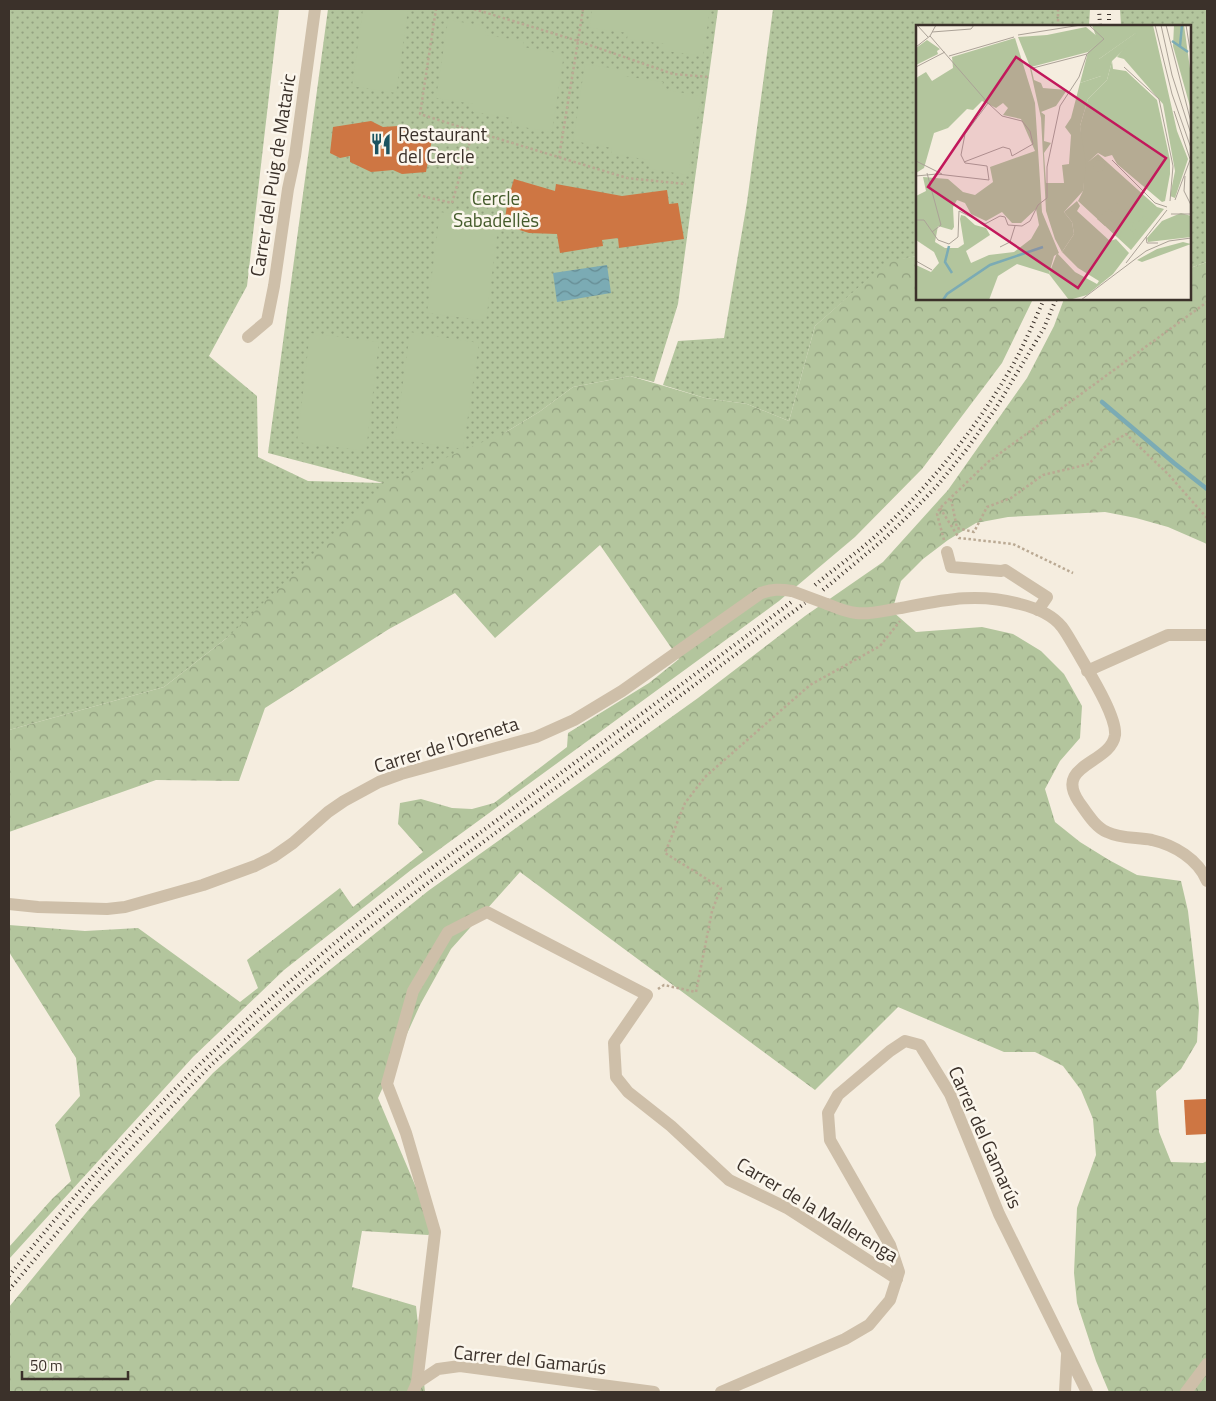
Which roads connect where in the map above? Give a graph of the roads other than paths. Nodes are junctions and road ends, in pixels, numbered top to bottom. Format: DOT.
graph roads {
  1 [pos="315,9"];
  2 [pos="248,337"];
  3 [pos="947,552"];
  4 [pos="1038,610"];
  5 [pos="1207,636"];
  6 [pos="1087,671"];
  7 [pos="1207,881"];
  8 [pos="9,904"];
  9 [pos="897,1279"];
  10 [pos="1067,1353"];
  11 [pos="1207,1364"];
  12 [pos="415,1388"];
  13 [pos="654,1392"];
  14 [pos="721,1392"];
  15 [pos="1065,1392"];
  16 [pos="1086,1392"];
  17 [pos="1186,1392"];
  1 -- 2 [label="street, Carrer del Puig de Mataric"];
  3 -- 4 [label="street"];
  4 -- 6 [label="street"];
  4 -- 8 [label="street, Carrer de l'Oreneta, bridge"];
  5 -- 6 [label="street"];
  6 -- 7 [label="street"];
  9 -- 10 [label="street, Carrer del Gamarús"];
  9 -- 12 [label="street, Carrer de la Mallerenga"];
  9 -- 14 [label="street, Carrer del Gamarús"];
  10 -- 15 [label="street"];
  10 -- 16 [label="street, Carrer del Gamarús"];
  11 -- 17 [label="street"];
  12 -- 13 [label="street, Carrer del Gamarús"];
}
